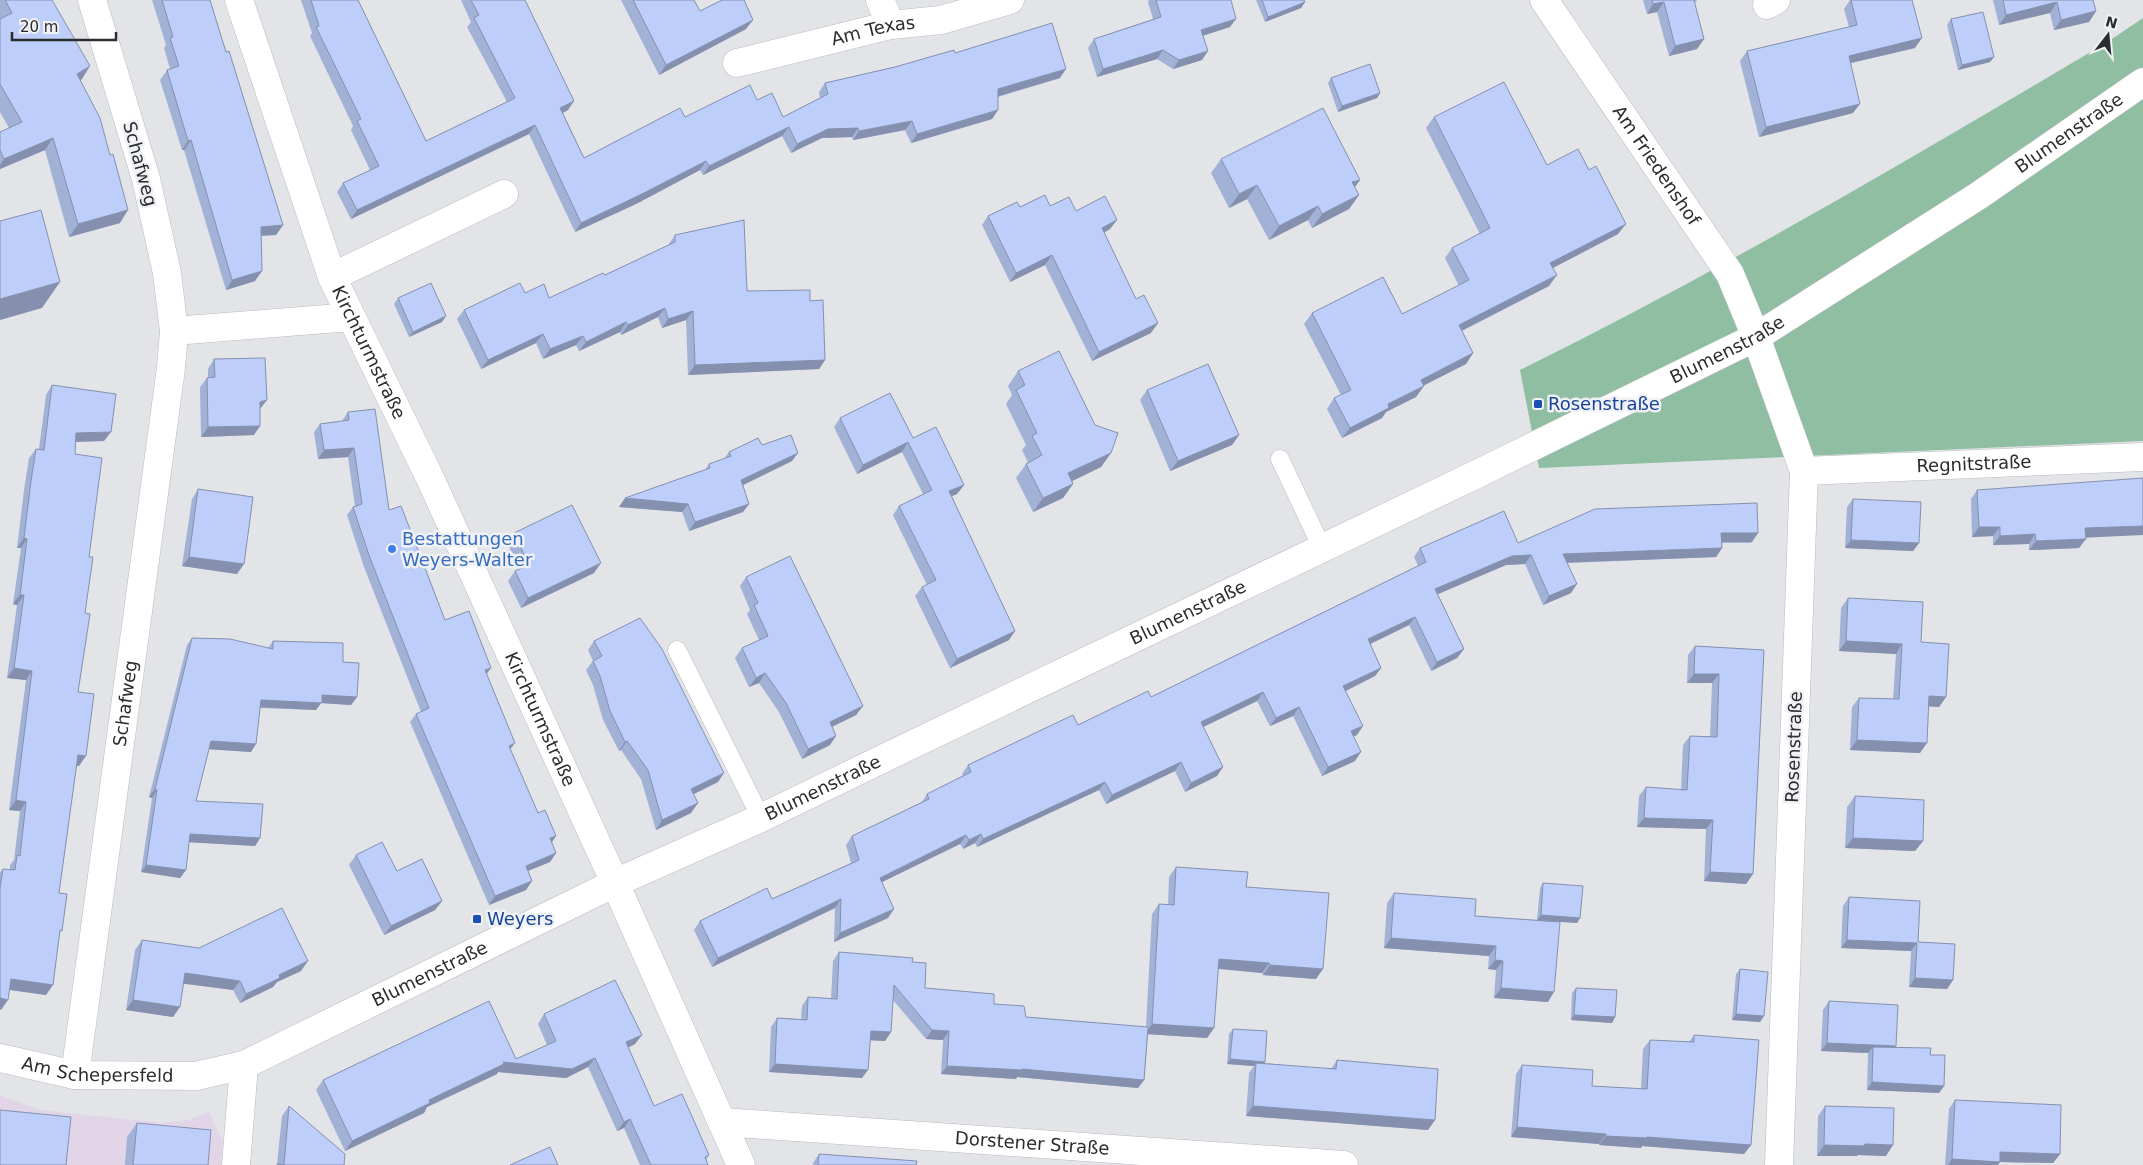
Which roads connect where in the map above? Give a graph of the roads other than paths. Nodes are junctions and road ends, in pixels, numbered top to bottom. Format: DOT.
graph roads {
  1 [pos="92,0"];
  2 [pos="239,0"];
  3 [pos="880,0"];
  4 [pos="1010,0"];
  5 [pos="1544,0"];
  6 [pos="891,25"];
  7 [pos="737,63"];
  8 [pos="2143,82"];
  9 [pos="504,194"];
  10 [pos="332,277"];
  11 [pos="351,317"];
  12 [pos="174,331"];
  13 [pos="1756,337"];
  14 [pos="2143,456"];
  15 [pos="1280,459"];
  16 [pos="1804,472"];
  17 [pos="1322,548"];
  18 [pos="677,650"];
  19 [pos="761,818"];
  20 [pos="615,883"];
  21 [pos="0,1058"];
  22 [pos="244,1065"];
  23 [pos="76,1075"];
  24 [pos="196,1076"];
  25 [pos="722,1122"];
  26 [pos="236,1165"];
  27 [pos="740,1165"];
  28 [pos="1344,1165"];
  29 [pos="1779,1165"];
  1 -- 12 [label="street, Schafweg"];
  2 -- 10 [label="street, Kirchturmstraße"];
  3 -- 6 [label="street"];
  4 -- 6 [label="street, Am Texas"];
  5 -- 13 [label="street, Am Friedenshof"];
  6 -- 7 [label="street, Am Texas"];
  8 -- 13 [label="street, Blumenstraße"];
  9 -- 10 [label="street, Kirchturmstraße"];
  10 -- 11 [label="street, Kirchturmstraße"];
  11 -- 12 [label="street"];
  11 -- 20 [label="street, Kirchturmstraße"];
  12 -- 23 [label="street, Schafweg"];
  13 -- 16 [label="street, Rosenstraße"];
  13 -- 17 [label="street, Blumenstraße"];
  14 -- 16 [label="street, Regnitstraße"];
  15 -- 17 [label="lane"];
  16 -- 29 [label="street, Rosenstraße"];
  17 -- 19 [label="street, Blumenstraße"];
  18 -- 19 [label="lane"];
  19 -- 20 [label="street, Blumenstraße"];
  20 -- 22 [label="street, Blumenstraße"];
  20 -- 25 [label="street, Kirchturmstraße"];
  21 -- 23 [label="street, Am Schepersfeld"];
  22 -- 24 [label="street, Blumenstraße"];
  22 -- 26 [label="street"];
  23 -- 24 [label="street, Am Schepersfeld"];
  25 -- 27 [label="street, Kirchturmstraße"];
  25 -- 28 [label="street, Dorstener Straße"];
}
